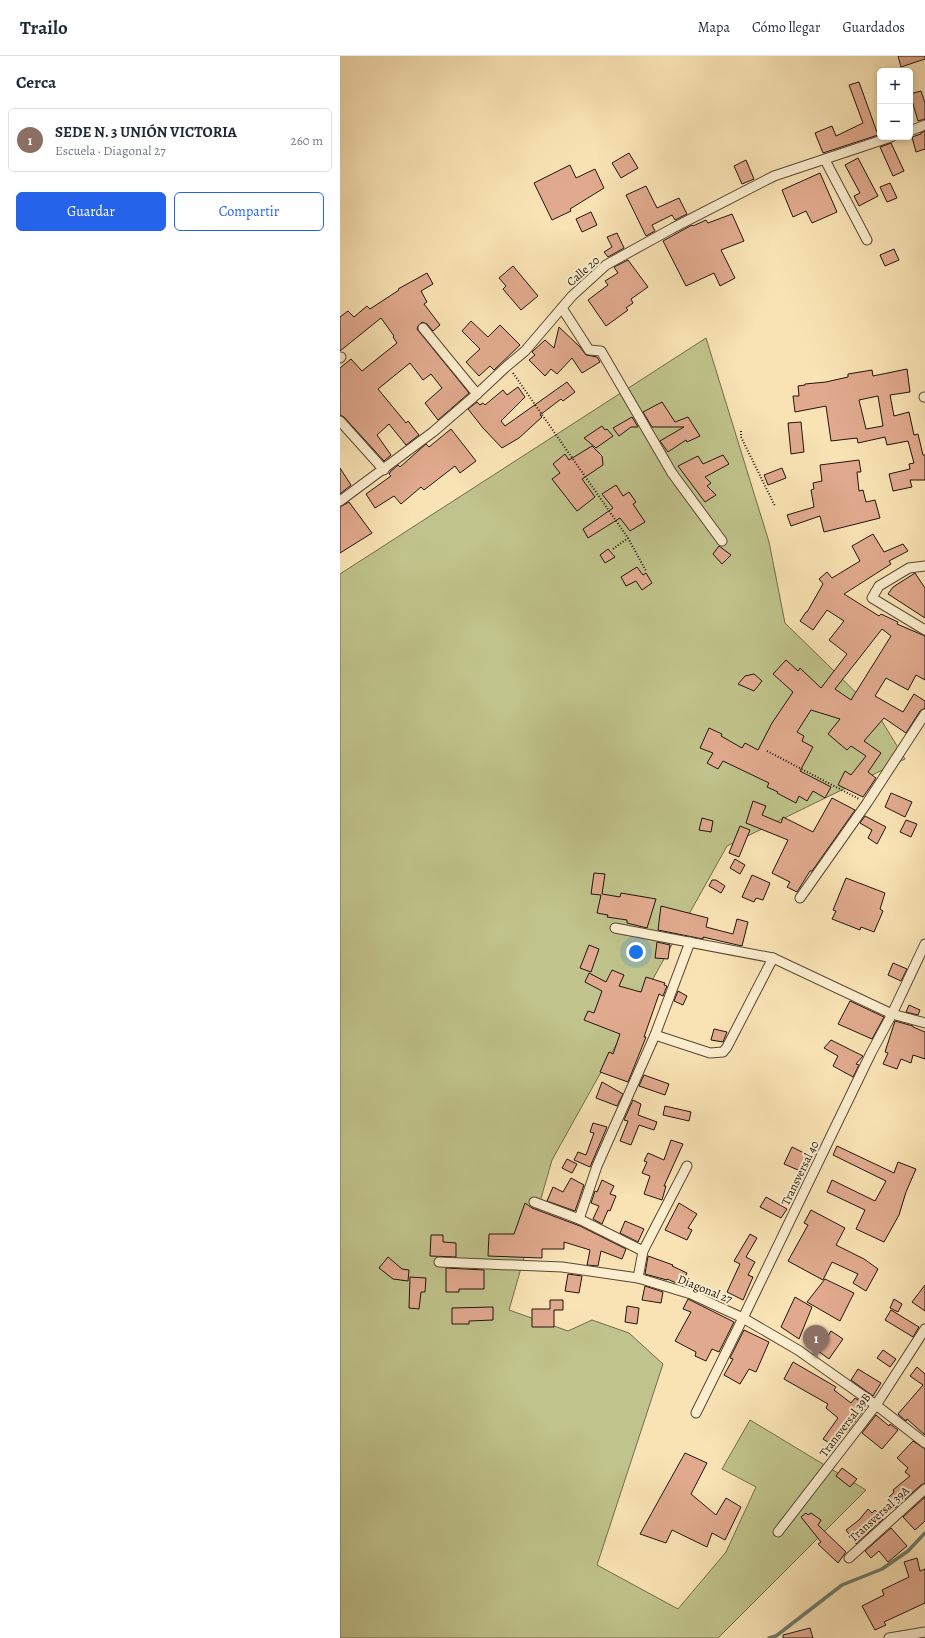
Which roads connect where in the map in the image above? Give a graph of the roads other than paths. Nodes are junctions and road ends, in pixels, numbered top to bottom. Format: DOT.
graph roads {
  1 [pos="925,125"];
  2 [pos="913,129"];
  3 [pos="882,140"];
  4 [pos="825,160"];
  5 [pos="867,240"];
  6 [pos="562,308"];
  7 [pos="423,328"];
  8 [pos="477,394"];
  9 [pos="340,421"];
  10 [pos="384,470"];
  11 [pos="340,501"];
  12 [pos="722,541"];
  13 [pos="925,566"];
  14 [pos="925,630"];
  15 [pos="925,714"];
  16 [pos="800,898"];
  17 [pos="616,928"];
  18 [pos="690,942"];
  19 [pos="925,944"];
  20 [pos="773,958"];
  21 [pos="892,1014"];
  22 [pos="925,1023"];
  23 [pos="655,1035"];
  24 [pos="687,1166"];
  25 [pos="534,1202"];
  26 [pos="579,1219"];
  27 [pos="643,1251"];
  28 [pos="438,1262"];
  29 [pos="638,1278"];
  30 [pos="743,1318"];
  31 [pos="925,1329"];
  32 [pos="876,1405"];
  33 [pos="696,1413"];
  34 [pos="925,1444"];
  35 [pos="925,1489"];
  36 [pos="778,1532"];
  37 [pos="849,1558"];
  38 [pos="925,1632"];
  39 [pos="889,1638"];
  1 -- 2 [label="street"];
  3 -- 4 [label="street, Calle 20"];
  4 -- 5 [label="street"];
  4 -- 6 [label="street, Calle 20"];
  6 -- 8 [label="street, Calle 20"];
  6 -- 12 [label="street"];
  7 -- 8 [label="street"];
  8 -- 10 [label="street, Calle 20"];
  9 -- 10 [label="street"];
  10 -- 11 [label="street, Calle 20"];
  13 -- 14 [label="street"];
  15 -- 16 [label="street"];
  17 -- 18 [label="street"];
  18 -- 20 [label="street"];
  18 -- 23 [label="street"];
  19 -- 21 [label="street, Transversal 40"];
  20 -- 21 [label="street"];
  20 -- 23 [label="street"];
  21 -- 22 [label="street"];
  21 -- 30 [label="street, Transversal 40"];
  23 -- 26 [label="street"];
  24 -- 27 [label="street"];
  25 -- 26 [label="street"];
  26 -- 27 [label="street"];
  27 -- 29 [label="street"];
  28 -- 29 [label="street, Diagonal 27"];
  29 -- 30 [label="street, Diagonal 27"];
  30 -- 32 [label="street, Diagonal 27"];
  30 -- 33 [label="street, Transversal 40"];
  31 -- 32 [label="street, Transversal 39B"];
  32 -- 34 [label="street, Diagonal 27"];
  32 -- 36 [label="street, Transversal 39B"];
  35 -- 37 [label="street, Transversal 39A"];
  38 -- 39 [label="street"];
}
